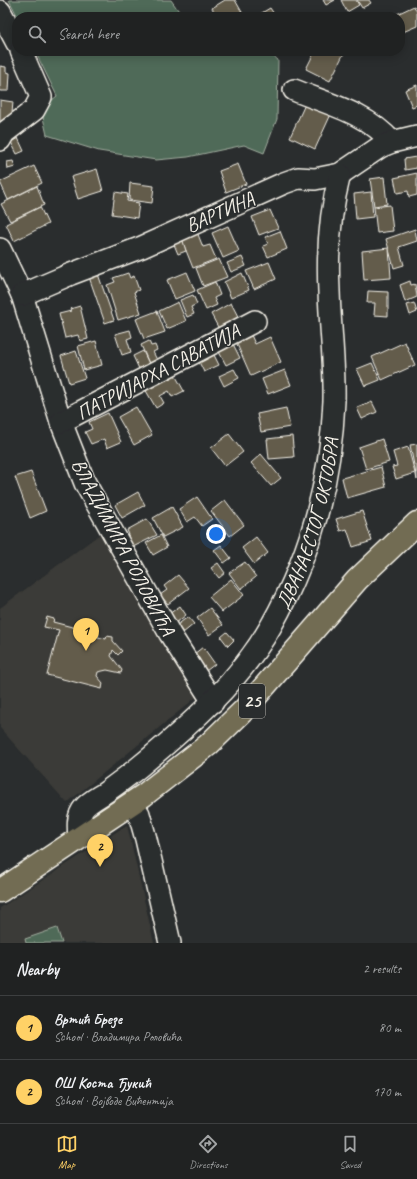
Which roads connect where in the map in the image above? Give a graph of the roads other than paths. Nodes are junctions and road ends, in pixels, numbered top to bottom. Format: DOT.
graph roads {
  1 [pos="0,11"];
  2 [pos="12,33"];
  3 [pos="23,56"];
  4 [pos="294,90"];
  5 [pos="417,136"];
  6 [pos="0,140"];
  7 [pos="392,142"];
  8 [pos="340,174"];
  9 [pos="0,246"];
  10 [pos="22,295"];
  11 [pos="255,321"];
  12 [pos="61,422"];
  13 [pos="417,523"];
  14 [pos="417,531"];
  15 [pos="385,552"];
  16 [pos="213,702"];
  17 [pos="132,803"];
  18 [pos="79,837"];
  19 [pos="0,891"];
  20 [pos="170,943"];
  1 -- 2 [label="street"];
  3 -- 6 [label="street"];
  4 -- 7 [label="street"];
  5 -- 7 [label="street, ВАРТИНА"];
  7 -- 8 [label="street, ВАРТИНА"];
  8 -- 10 [label="street, ВАРТИНА"];
  8 -- 16 [label="street, ДВАНАЕСТОГ ОКТОБРА"];
  9 -- 10 [label="street, ВЛАДИМИРА РОЛОВИЋА"];
  10 -- 12 [label="street, ВЛАДИМИРА РОЛОВИЋА"];
  11 -- 12 [label="street, ПАТРИЈАРХА САВАТИЈА"];
  12 -- 16 [label="street, ВЛАДИМИРА РОЛОВИЋА"];
  13 -- 15 [label="main road, 25"];
  14 -- 15 [label="main road"];
  15 -- 17 [label="main road, 25"];
  16 -- 18 [label="street, ДВАНАЕСТОГ ОКТОБРА"];
  17 -- 18 [label="main road, 25"];
  17 -- 20 [label="street"];
  18 -- 19 [label="main road, 25"];
}
